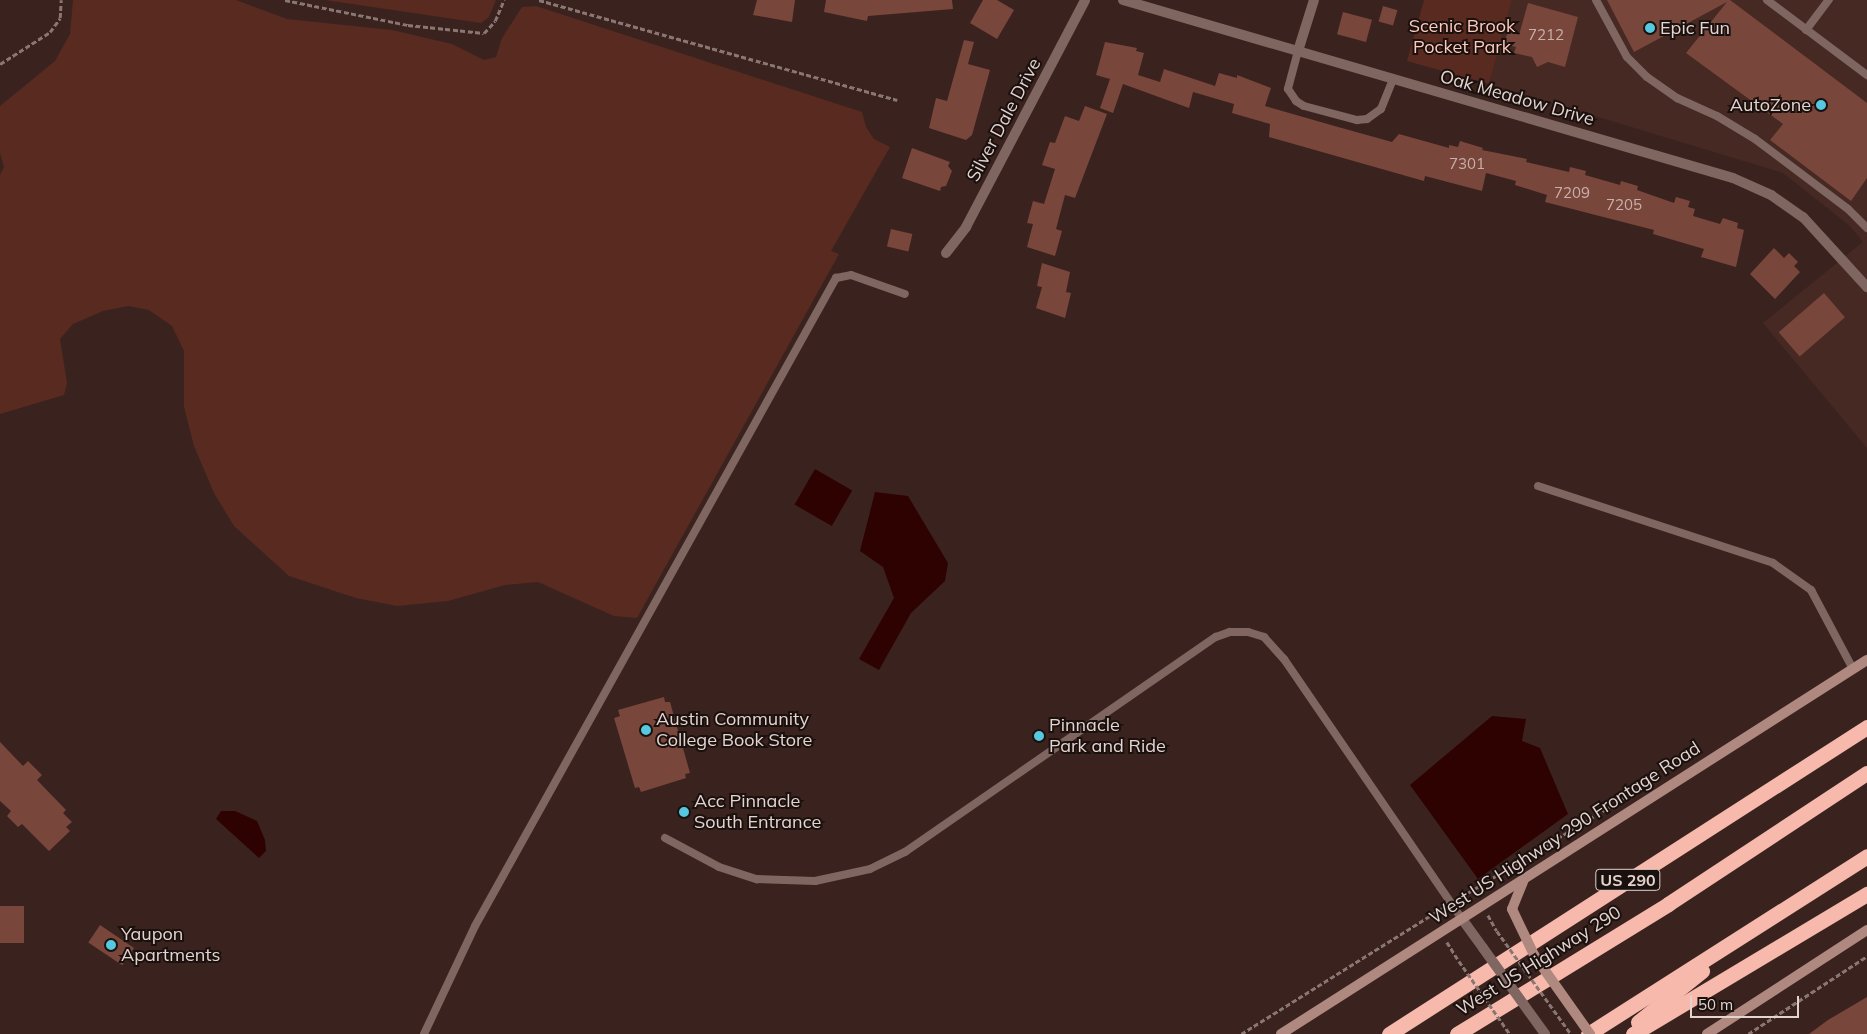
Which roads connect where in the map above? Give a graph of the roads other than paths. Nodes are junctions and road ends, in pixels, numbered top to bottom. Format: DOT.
graph roads {
  1 [pos="1085,0"];
  2 [pos="1123,0"];
  3 [pos="1314,0"];
  4 [pos="1596,0"];
  5 [pos="1767,0"];
  6 [pos="1829,0"];
  7 [pos="1806,30"];
  8 [pos="1298,52"];
  9 [pos="1867,75"];
  10 [pos="1393,79"];
  11 [pos="1867,228"];
  12 [pos="946,252"];
  13 [pos="1867,287"];
  14 [pos="905,294"];
  15 [pos="1538,486"];
  16 [pos="1867,660"];
  17 [pos="1853,668"];
  18 [pos="1867,727"];
  19 [pos="1867,772"];
  20 [pos="664,838"];
  21 [pos="1867,856"];
  22 [pos="1524,878"];
  23 [pos="1867,894"];
  24 [pos="1462,919"];
  25 [pos="1759,925"];
  26 [pos="1867,930"];
  27 [pos="424,1034"];
  28 [pos="1281,1034"];
  29 [pos="1389,1034"];
  30 [pos="1457,1034"];
  31 [pos="1545,1034"];
  32 [pos="1589,1034"];
  33 [pos="1623,1034"];
  34 [pos="1633,1034"];
  35 [pos="1707,1034"];
  1 -- 12 [label="street, Silver Dale Drive"];
  2 -- 8 [label="street, Oak Meadow Drive"];
  3 -- 8 [label="street"];
  4 -- 11 [label="lane"];
  5 -- 7 [label="lane"];
  6 -- 7 [label="lane"];
  7 -- 9 [label="lane"];
  8 -- 10 [label="street, Oak Meadow Drive"];
  8 -- 10 [label="lane"];
  10 -- 13 [label="street, Oak Meadow Drive"];
  14 -- 27 [label="lane"];
  15 -- 17 [label="lane"];
  16 -- 17 [label="main road, West US Highway 290 Frontage Road"];
  17 -- 22 [label="main road, West US Highway 290 Frontage Road"];
  18 -- 29 [label="highway, US 290"];
  19 -- 30 [label="highway, West US Highway 290 / US 290"];
  20 -- 24 [label="lane"];
  21 -- 25 [label="highway"];
  22 -- 24 [label="main road, West US Highway 290 Frontage Road"];
  22 -- 32 [label="main road, bridge"];
  23 -- 34 [label="highway"];
  24 -- 28 [label="main road, West US Highway 290 Frontage Road"];
  24 -- 31 [label="street, bridge"];
  25 -- 32 [label="highway"];
  25 -- 33 [label="highway"];
  26 -- 35 [label="main road"];
}
